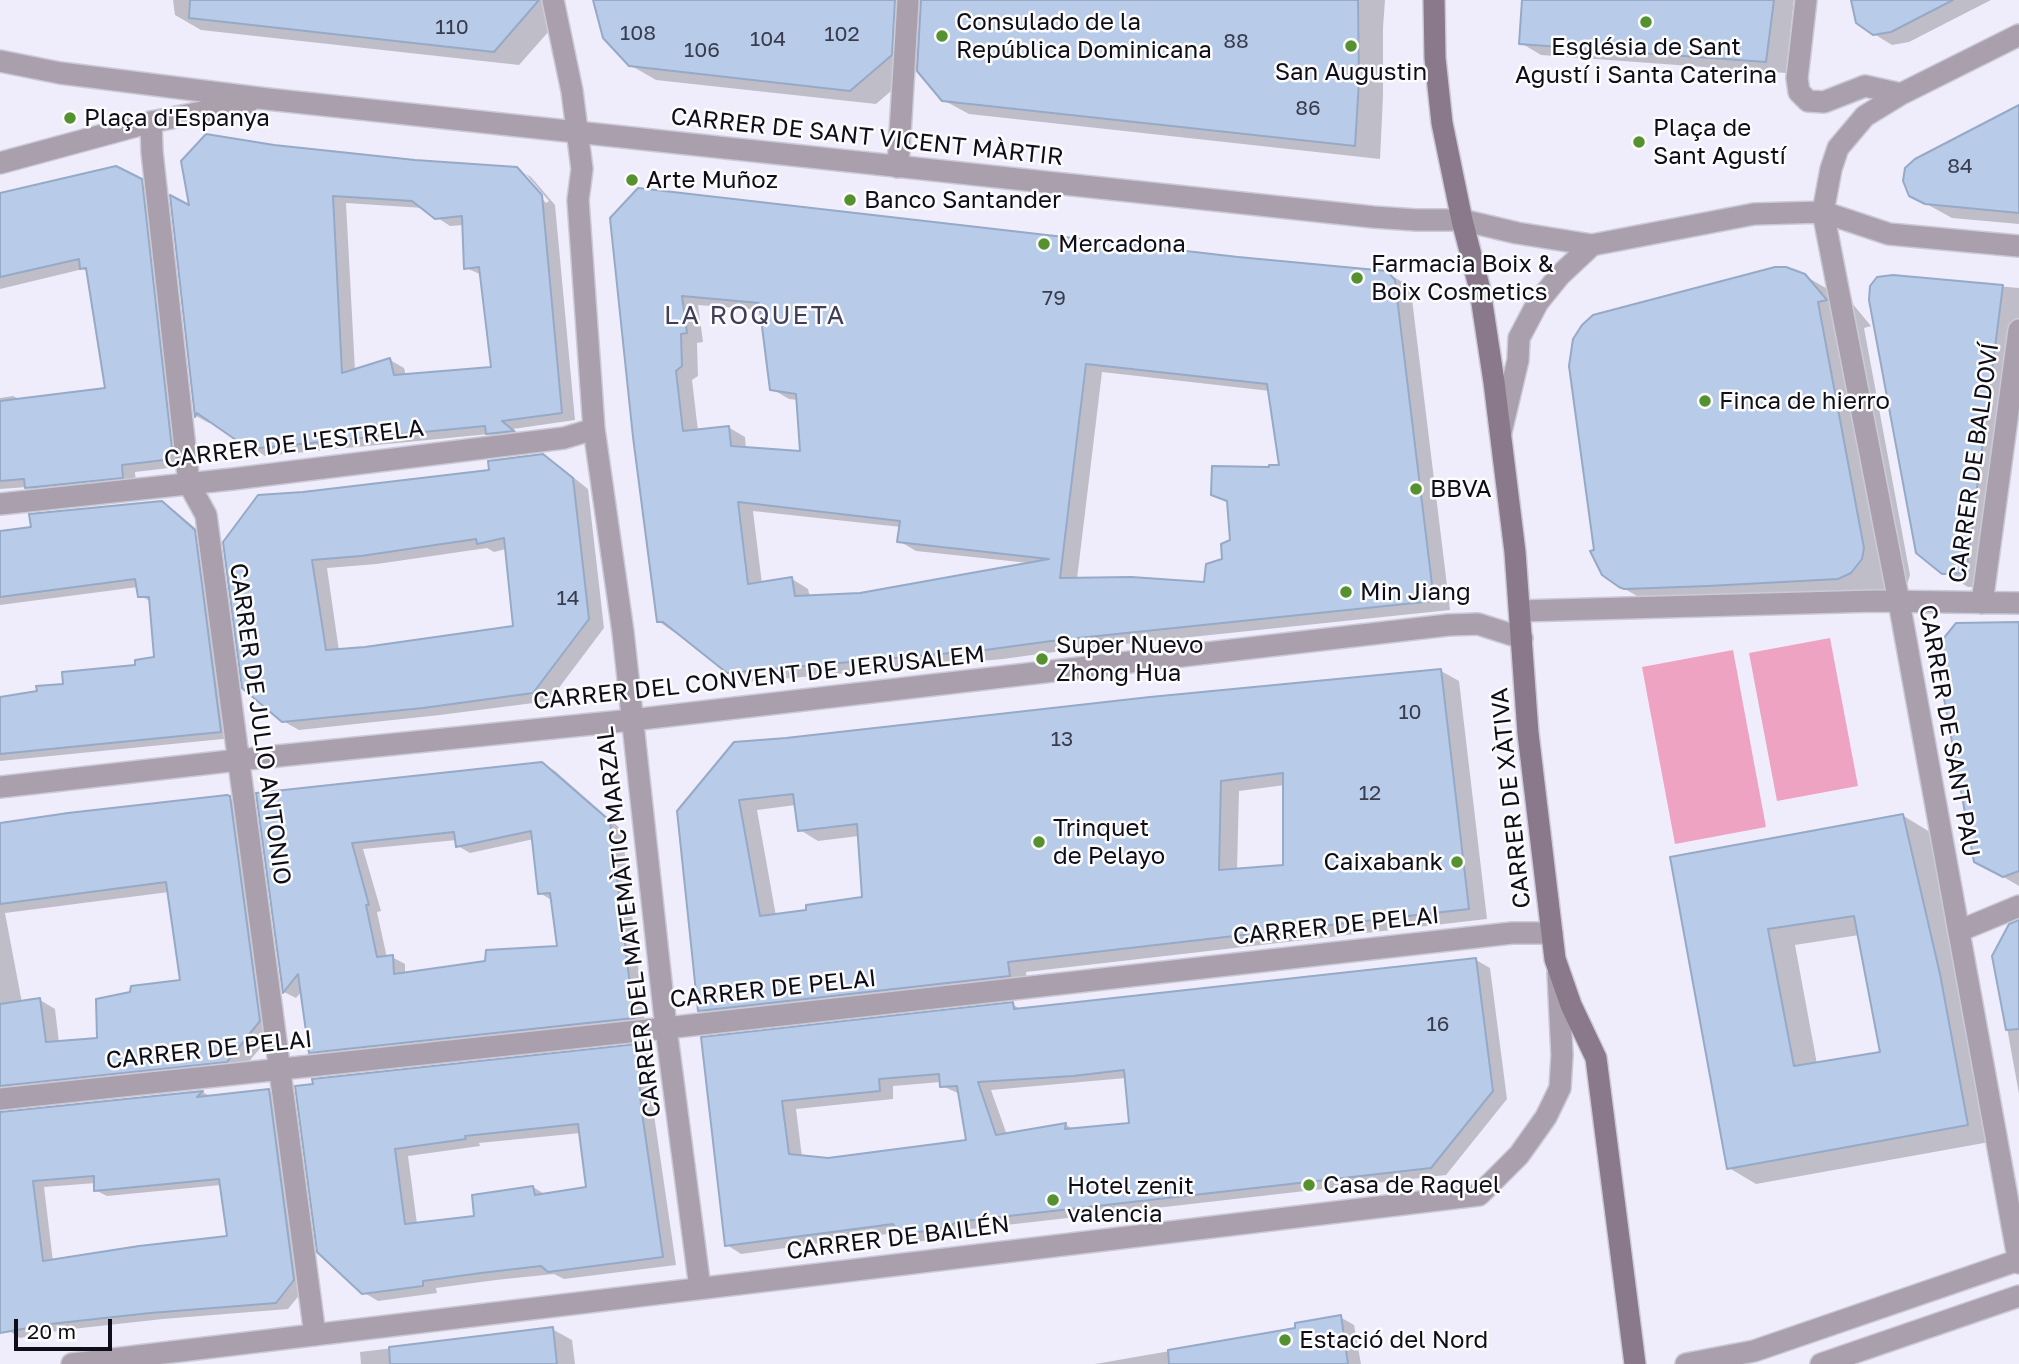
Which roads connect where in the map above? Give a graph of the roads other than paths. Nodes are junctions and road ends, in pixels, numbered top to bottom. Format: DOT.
graph roads {
  1 [pos="553,0"];
  2 [pos="908,0"];
  3 [pos="1434,0"];
  4 [pos="1806,0"];
  5 [pos="2019,35"];
  6 [pos="0,61"];
  7 [pos="1901,94"];
  8 [pos="267,99"];
  9 [pos="151,122"];
  10 [pos="578,132"];
  11 [pos="0,163"];
  12 [pos="898,167"];
  13 [pos="1823,212"];
  14 [pos="1462,220"];
  15 [pos="1592,245"];
  16 [pos="2019,246"];
  17 [pos="2019,330"];
  18 [pos="594,429"];
  19 [pos="1500,436"];
  20 [pos="189,484"];
  21 [pos="0,504"];
  22 [pos="1899,602"];
  23 [pos="1982,603"];
  24 [pos="2019,603"];
  25 [pos="1520,611"];
  26 [pos="1522,638"];
  27 [pos="632,720"];
  28 [pos="238,760"];
  29 [pos="0,787"];
  30 [pos="2019,906"];
  31 [pos="1959,931"];
  32 [pos="1552,933"];
  33 [pos="1558,971"];
  34 [pos="666,1028"];
  35 [pos="280,1069"];
  36 [pos="0,1099"];
  37 [pos="2019,1261"];
  38 [pos="701,1288"];
  39 [pos="2019,1296"];
  40 [pos="315,1335"];
  41 [pos="72,1364"];
  42 [pos="1635,1364"];
  43 [pos="1686,1364"];
  44 [pos="1821,1364"];
  1 -- 10 [label="street, CARRER DEL MATEMÀTIC MARZAL"];
  2 -- 12 [label="street"];
  3 -- 14 [label="main road, CARRER DE XÀTIVA"];
  4 -- 7 [label="street"];
  5 -- 7 [label="street"];
  6 -- 8 [label="street, CARRER DE SANT VICENT MÀRTIR"];
  7 -- 13 [label="street"];
  8 -- 9 [label="street, CARRER DE SANT VICENT MÀRTIR"];
  8 -- 10 [label="street, CARRER DE SANT VICENT MÀRTIR"];
  9 -- 11 [label="street"];
  9 -- 20 [label="street, CARRER DE JULIO ANTONIO"];
  10 -- 12 [label="street, CARRER DE SANT VICENT MÀRTIR"];
  10 -- 18 [label="street, CARRER DEL MATEMÀTIC MARZAL"];
  12 -- 14 [label="street, CARRER DE SANT VICENT MÀRTIR"];
  13 -- 15 [label="street"];
  13 -- 16 [label="street"];
  13 -- 22 [label="street, CARRER DE SANT PAU"];
  14 -- 15 [label="street"];
  14 -- 19 [label="main road, CARRER DE XÀTIVA"];
  15 -- 19 [label="street"];
  17 -- 23 [label="street, CARRER DE BALDOVÍ"];
  18 -- 20 [label="street, CARRER DE L'ESTRELA"];
  18 -- 27 [label="street, CARRER DEL MATEMÀTIC MARZAL"];
  19 -- 25 [label="main road, CARRER DE XÀTIVA"];
  20 -- 21 [label="street, CARRER DE L'ESTRELA"];
  20 -- 28 [label="street, CARRER DE JULIO ANTONIO"];
  22 -- 23 [label="street"];
  22 -- 25 [label="street"];
  22 -- 31 [label="street, CARRER DE SANT PAU"];
  23 -- 24 [label="street"];
  25 -- 26 [label="main road, CARRER DE XÀTIVA"];
  26 -- 27 [label="street, CARRER DEL CONVENT DE JERUSALEM"];
  26 -- 32 [label="main road, CARRER DE XÀTIVA"];
  27 -- 28 [label="street, CARRER DEL CONVENT DE JERUSALEM"];
  27 -- 34 [label="street, CARRER DEL MATEMÀTIC MARZAL"];
  28 -- 29 [label="street, CARRER DEL CONVENT DE JERUSALEM"];
  28 -- 35 [label="street, CARRER DE JULIO ANTONIO"];
  30 -- 31 [label="street"];
  31 -- 37 [label="street, CARRER DE SANT PAU"];
  32 -- 33 [label="main road, CARRER DE XÀTIVA"];
  32 -- 34 [label="street, CARRER DE PELAI"];
  33 -- 38 [label="street, CARRER DE BAILÉN"];
  33 -- 42 [label="main road, CARRER DE XÀTIVA"];
  34 -- 35 [label="street, CARRER DE PELAI"];
  34 -- 38 [label="street, CARRER DEL MATEMÀTIC MARZAL"];
  35 -- 36 [label="street, CARRER DE PELAI"];
  35 -- 40 [label="street, CARRER DE JULIO ANTONIO"];
  37 -- 43 [label="street"];
  38 -- 40 [label="street, CARRER DE BAILÉN"];
  39 -- 44 [label="street"];
  40 -- 41 [label="street, CARRER DE BAILÉN"];
}
